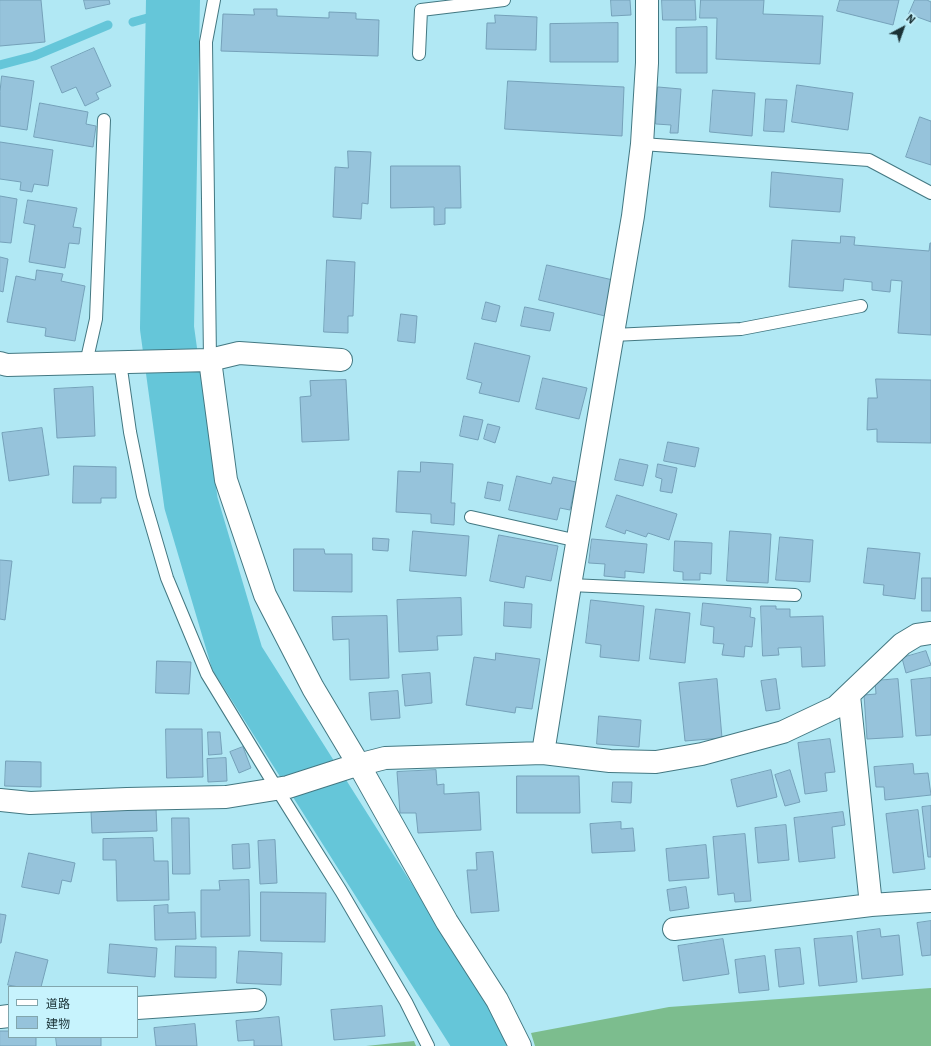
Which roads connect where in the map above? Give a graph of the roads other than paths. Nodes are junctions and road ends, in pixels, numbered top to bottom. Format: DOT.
graph roads {
  1 [pos="214,0"];
  2 [pos="504,0"];
  3 [pos="647,0"];
  4 [pos="419,54"];
  5 [pos="104,120"];
  6 [pos="642,144"];
  7 [pos="931,193"];
  8 [pos="862,306"];
  9 [pos="613,334"];
  10 [pos="341,360"];
  11 [pos="204,361"];
  12 [pos="126,362"];
  13 [pos="0,363"];
  14 [pos="86,363"];
  15 [pos="471,517"];
  16 [pos="578,541"];
  17 [pos="570,585"];
  18 [pos="795,595"];
  19 [pos="931,633"];
  20 [pos="849,696"];
  21 [pos="543,753"];
  22 [pos="355,766"];
  23 [pos="282,788"];
  24 [pos="0,800"];
  25 [pos="931,901"];
  26 [pos="871,905"];
  27 [pos="674,929"];
  28 [pos="255,1000"];
  29 [pos="138,1008"];
  30 [pos="428,1046"];
  31 [pos="520,1046"];
  1 -- 11 [label="lane"];
  2 -- 4 [label="lane"];
  3 -- 6 [label="street"];
  5 -- 14 [label="lane"];
  6 -- 7 [label="lane"];
  6 -- 9 [label="street"];
  8 -- 9 [label="lane"];
  9 -- 16 [label="street"];
  10 -- 11 [label="street"];
  11 -- 12 [label="street"];
  11 -- 22 [label="street"];
  12 -- 14 [label="street"];
  12 -- 23 [label="lane"];
  13 -- 14 [label="street"];
  15 -- 16 [label="lane"];
  16 -- 17 [label="street"];
  17 -- 18 [label="lane"];
  17 -- 21 [label="street"];
  19 -- 20 [label="street"];
  20 -- 21 [label="street"];
  20 -- 26 [label="street"];
  21 -- 22 [label="street"];
  22 -- 23 [label="street"];
  22 -- 31 [label="street"];
  23 -- 24 [label="street"];
  23 -- 30 [label="lane"];
  25 -- 26 [label="street"];
  26 -- 27 [label="street"];
  28 -- 29 [label="street"];
}
